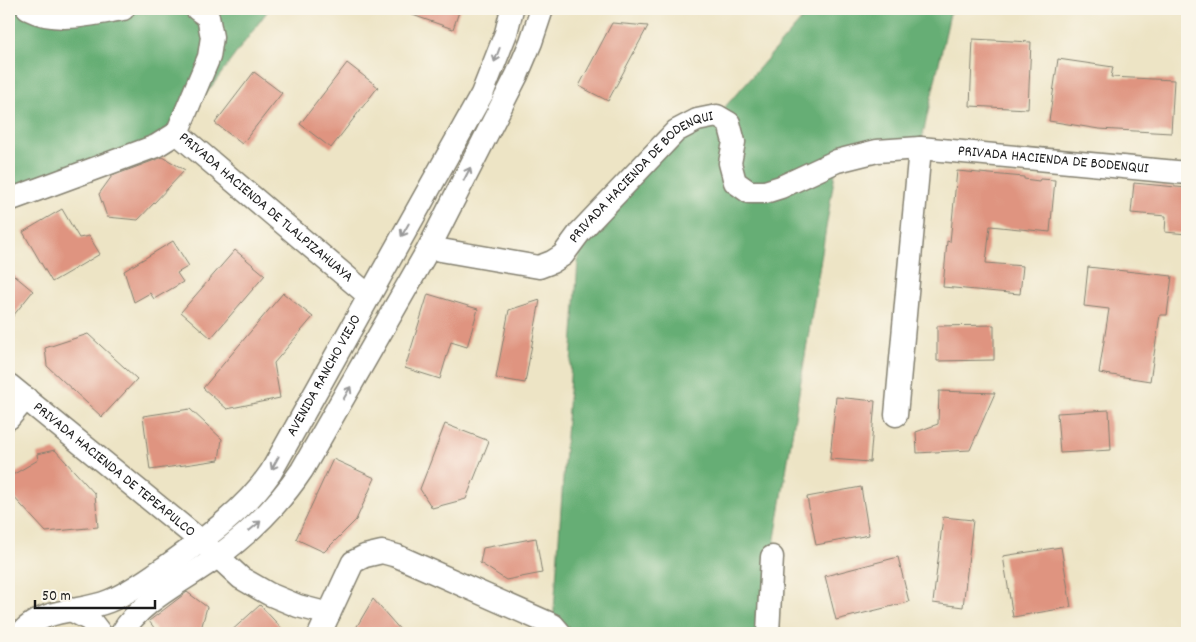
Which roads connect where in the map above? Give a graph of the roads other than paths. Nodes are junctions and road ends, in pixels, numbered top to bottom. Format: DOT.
graph roads {
  1 [pos="28,9"];
  2 [pos="123,9"];
  3 [pos="196,9"];
  4 [pos="512,9"];
  5 [pos="542,9"];
  6 [pos="177,133"];
  7 [pos="920,148"];
  8 [pos="1187,173"];
  9 [pos="426,195"];
  10 [pos="9,200"];
  11 [pos="451,207"];
  12 [pos="430,248"];
  13 [pos="368,295"];
  14 [pos="352,324"];
  15 [pos="379,337"];
  16 [pos="17,392"];
  17 [pos="896,415"];
  18 [pos="9,418"];
  19 [pos="210,549"];
  20 [pos="772,557"];
  21 [pos="69,609"];
  22 [pos="324,624"];
  23 [pos="21,633"];
  24 [pos="100,633"];
  25 [pos="122,633"];
  26 [pos="560,633"];
  27 [pos="768,633"];
  1 -- 2 [label="street"];
  3 -- 6 [label="street, PRIVADA HACIENDA DE TLALPIZAHUAYA"];
  4 -- 9 [label="street, AVENIDA RANCHO VIEJO, one-way"];
  11 -- 5 [label="street, AVENIDA RANCHO VIEJO, one-way"];
  6 -- 10 [label="street, PRIVADA HACIENDA DE TLALPIZAHUAYA"];
  6 -- 13 [label="street, PRIVADA HACIENDA DE TLALPIZAHUAYA"];
  7 -- 8 [label="street, PRIVADA HACIENDA DE BODENQUI"];
  7 -- 12 [label="street, PRIVADA HACIENDA DE BODENQUI"];
  7 -- 17 [label="street"];
  9 -- 11 [label="street"];
  9 -- 13 [label="street, AVENIDA RANCHO VIEJO, one-way"];
  11 -- 12 [label="street, AVENIDA RANCHO VIEJO"];
  12 -- 15 [label="street, AVENIDA RANCHO VIEJO"];
  13 -- 14 [label="street, AVENIDA RANCHO VIEJO"];
  14 -- 15 [label="street"];
  14 -- 19 [label="street, AVENIDA RANCHO VIEJO, one-way"];
  19 -- 15 [label="street, AVENIDA RANCHO VIEJO, one-way"];
  16 -- 18 [label="street, PRIVADA HACIENDA DE TEPEAPULCO"];
  16 -- 19 [label="street, PRIVADA HACIENDA DE TEPEAPULCO"];
  19 -- 21 [label="street, AVENIDA RANCHO VIEJO"];
  19 -- 22 [label="street, PRIVADA HACIENDA DE TEPEAPULCO"];
  19 -- 25 [label="street, AVENIDA RANCHO VIEJO"];
  20 -- 27 [label="street"];
  21 -- 23 [label="street, AVENIDA RANCHO VIEJO"];
  21 -- 24 [label="street"];
  22 -- 26 [label="street"];
}
